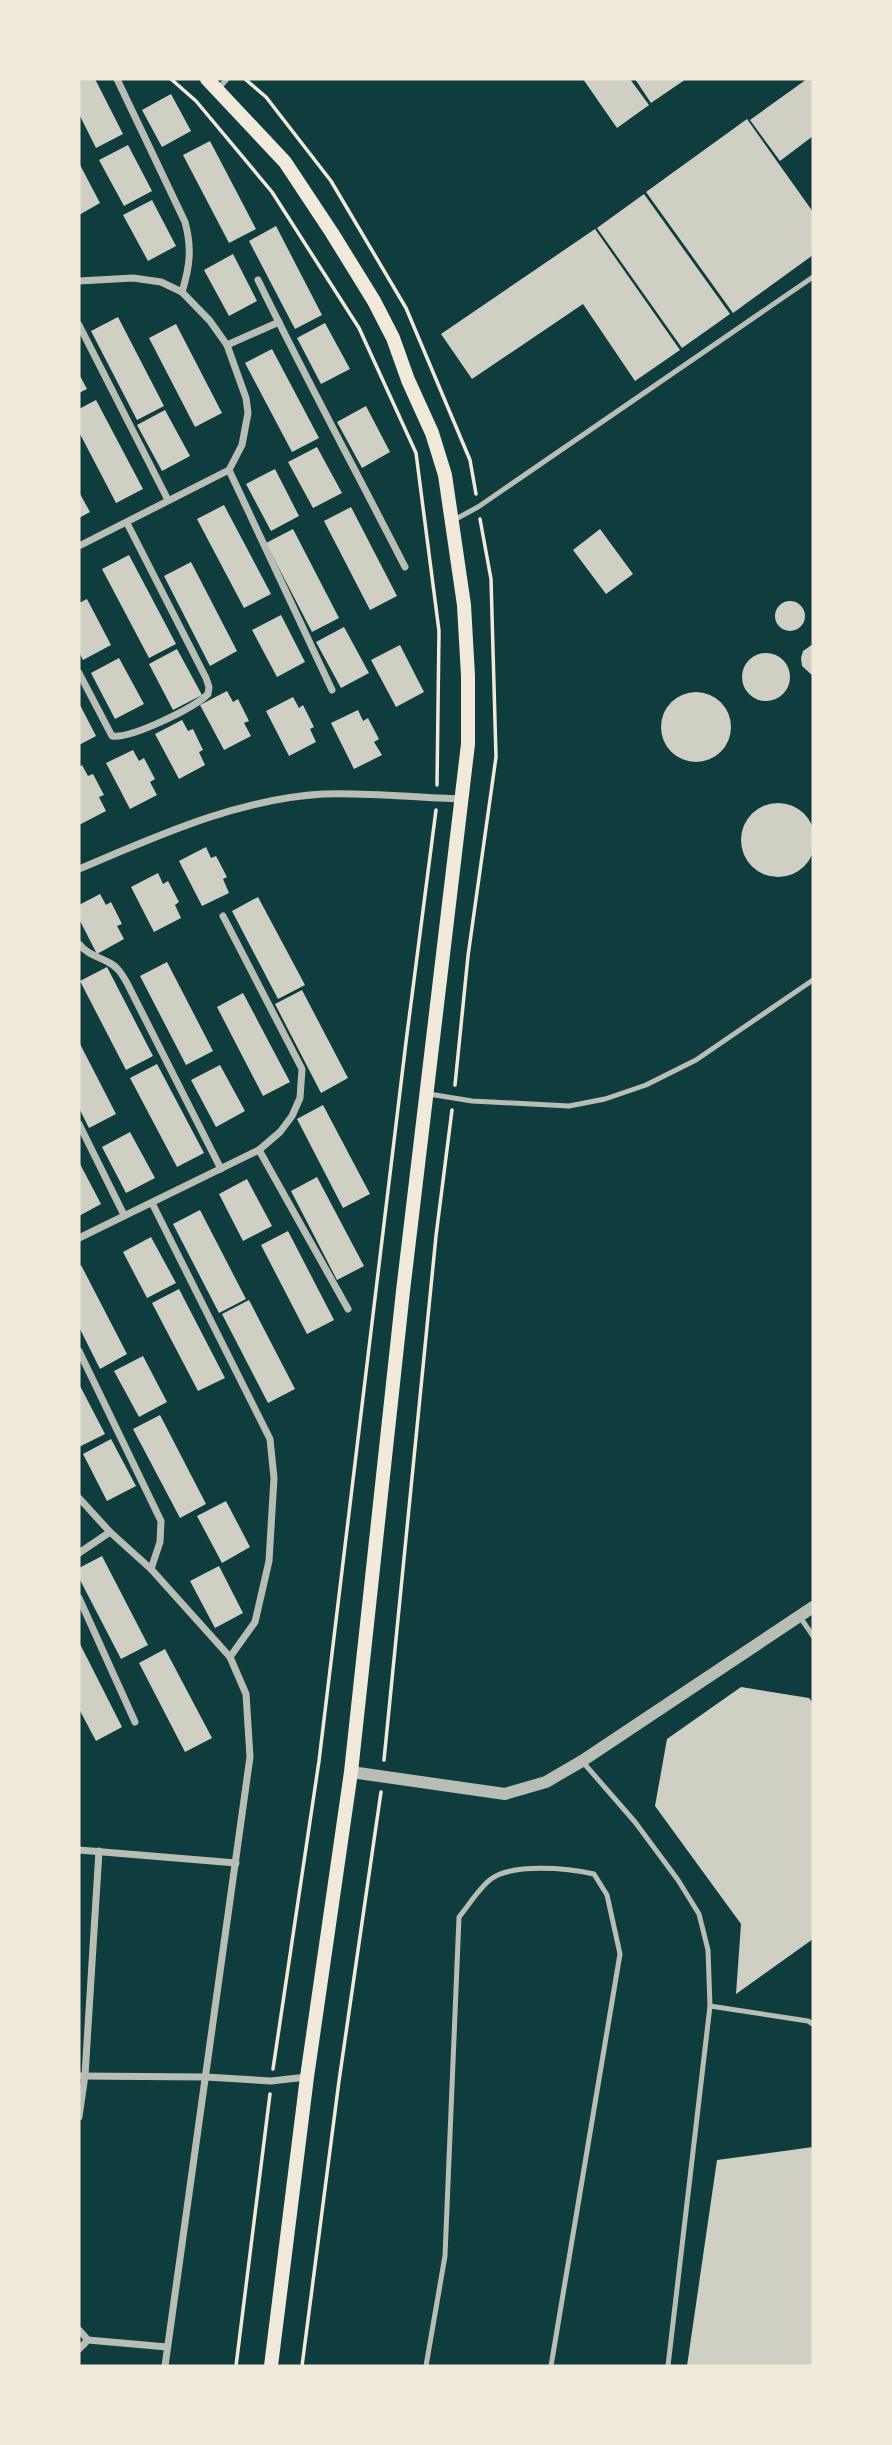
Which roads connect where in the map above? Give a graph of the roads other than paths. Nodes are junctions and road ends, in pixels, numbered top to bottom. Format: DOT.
graph roads {
  1 [pos="117,79"];
  2 [pos="207,79"];
  3 [pos="223,84"];
  4 [pos="813,277"];
  5 [pos="258,280"];
  6 [pos="79,281"];
  7 [pos="182,292"];
  8 [pos="279,322"];
  9 [pos="79,325"];
  10 [pos="227,345"];
  11 [pos="229,470"];
  12 [pos="167,500"];
  13 [pos="452,522"];
  14 [pos="127,523"];
  15 [pos="79,546"];
  16 [pos="405,567"];
  17 [pos="79,673"];
  18 [pos="332,690"];
  19 [pos="462,799"];
  20 [pos="79,869"];
  21 [pos="223,916"];
  22 [pos="79,944"];
  23 [pos="813,980"];
  24 [pos="426,1093"];
  25 [pos="79,1124"];
  26 [pos="259,1150"];
  27 [pos="221,1169"];
  28 [pos="152,1203"];
  29 [pos="124,1214"];
  30 [pos="79,1238"];
  31 [pos="348,1309"];
  32 [pos="79,1351"];
  33 [pos="79,1499"];
  34 [pos="110,1532"];
  35 [pos="79,1553"];
  36 [pos="151,1569"];
  37 [pos="79,1598"];
  38 [pos="813,1607"];
  39 [pos="800,1617"];
  40 [pos="813,1636"];
  41 [pos="230,1657"];
  42 [pos="135,1722"];
  43 [pos="582,1761"];
  44 [pos="351,1772"];
  45 [pos="79,1850"];
  46 [pos="99,1851"];
  47 [pos="236,1863"];
  48 [pos="710,2006"];
  49 [pos="813,2024"];
  50 [pos="82,2075"];
  51 [pos="206,2077"];
  52 [pos="307,2077"];
  53 [pos="79,2117"];
  54 [pos="79,2330"];
  55 [pos="88,2340"];
  56 [pos="167,2347"];
  57 [pos="79,2349"];
  58 [pos="165,2366"];
  59 [pos="271,2366"];
  60 [pos="426,2366"];
  61 [pos="551,2366"];
  62 [pos="668,2366"];
  1 -- 7 [label="street"];
  2 -- 3 [label="main road"];
  3 -- 13 [label="main road"];
  4 -- 13 [label="lane"];
  5 -- 8 [label="street"];
  6 -- 7 [label="street"];
  7 -- 10 [label="street"];
  8 -- 10 [label="street"];
  8 -- 16 [label="street"];
  9 -- 12 [label="street"];
  10 -- 11 [label="street"];
  11 -- 12 [label="street"];
  11 -- 18 [label="street"];
  12 -- 14 [label="street"];
  13 -- 19 [label="main road"];
  14 -- 15 [label="street"];
  14 -- 17 [label="street"];
  19 -- 20 [label="street"];
  19 -- 24 [label="main road"];
  21 -- 26 [label="street"];
  22 -- 27 [label="street"];
  23 -- 24 [label="lane"];
  24 -- 44 [label="main road"];
  25 -- 29 [label="street"];
  26 -- 27 [label="street"];
  26 -- 31 [label="street"];
  27 -- 28 [label="street"];
  28 -- 29 [label="street"];
  28 -- 41 [label="street"];
  29 -- 30 [label="street"];
  32 -- 36 [label="street"];
  33 -- 34 [label="street"];
  34 -- 35 [label="street"];
  34 -- 36 [label="street"];
  36 -- 41 [label="street"];
  37 -- 42 [label="street"];
  38 -- 39 [label="street"];
  39 -- 40 [label="lane"];
  39 -- 43 [label="street"];
  41 -- 47 [label="street"];
  43 -- 44 [label="street"];
  43 -- 48 [label="lane"];
  44 -- 52 [label="main road"];
  45 -- 46 [label="street"];
  46 -- 47 [label="street"];
  46 -- 50 [label="street"];
  47 -- 51 [label="street"];
  48 -- 49 [label="lane"];
  48 -- 62 [label="lane"];
  50 -- 51 [label="street"];
  50 -- 53 [label="street"];
  51 -- 52 [label="street"];
  51 -- 56 [label="street"];
  52 -- 59 [label="main road"];
  54 -- 55 [label="street"];
  55 -- 56 [label="street"];
  55 -- 57 [label="street"];
  56 -- 58 [label="street"];
  60 -- 61 [label="lane"];
}
